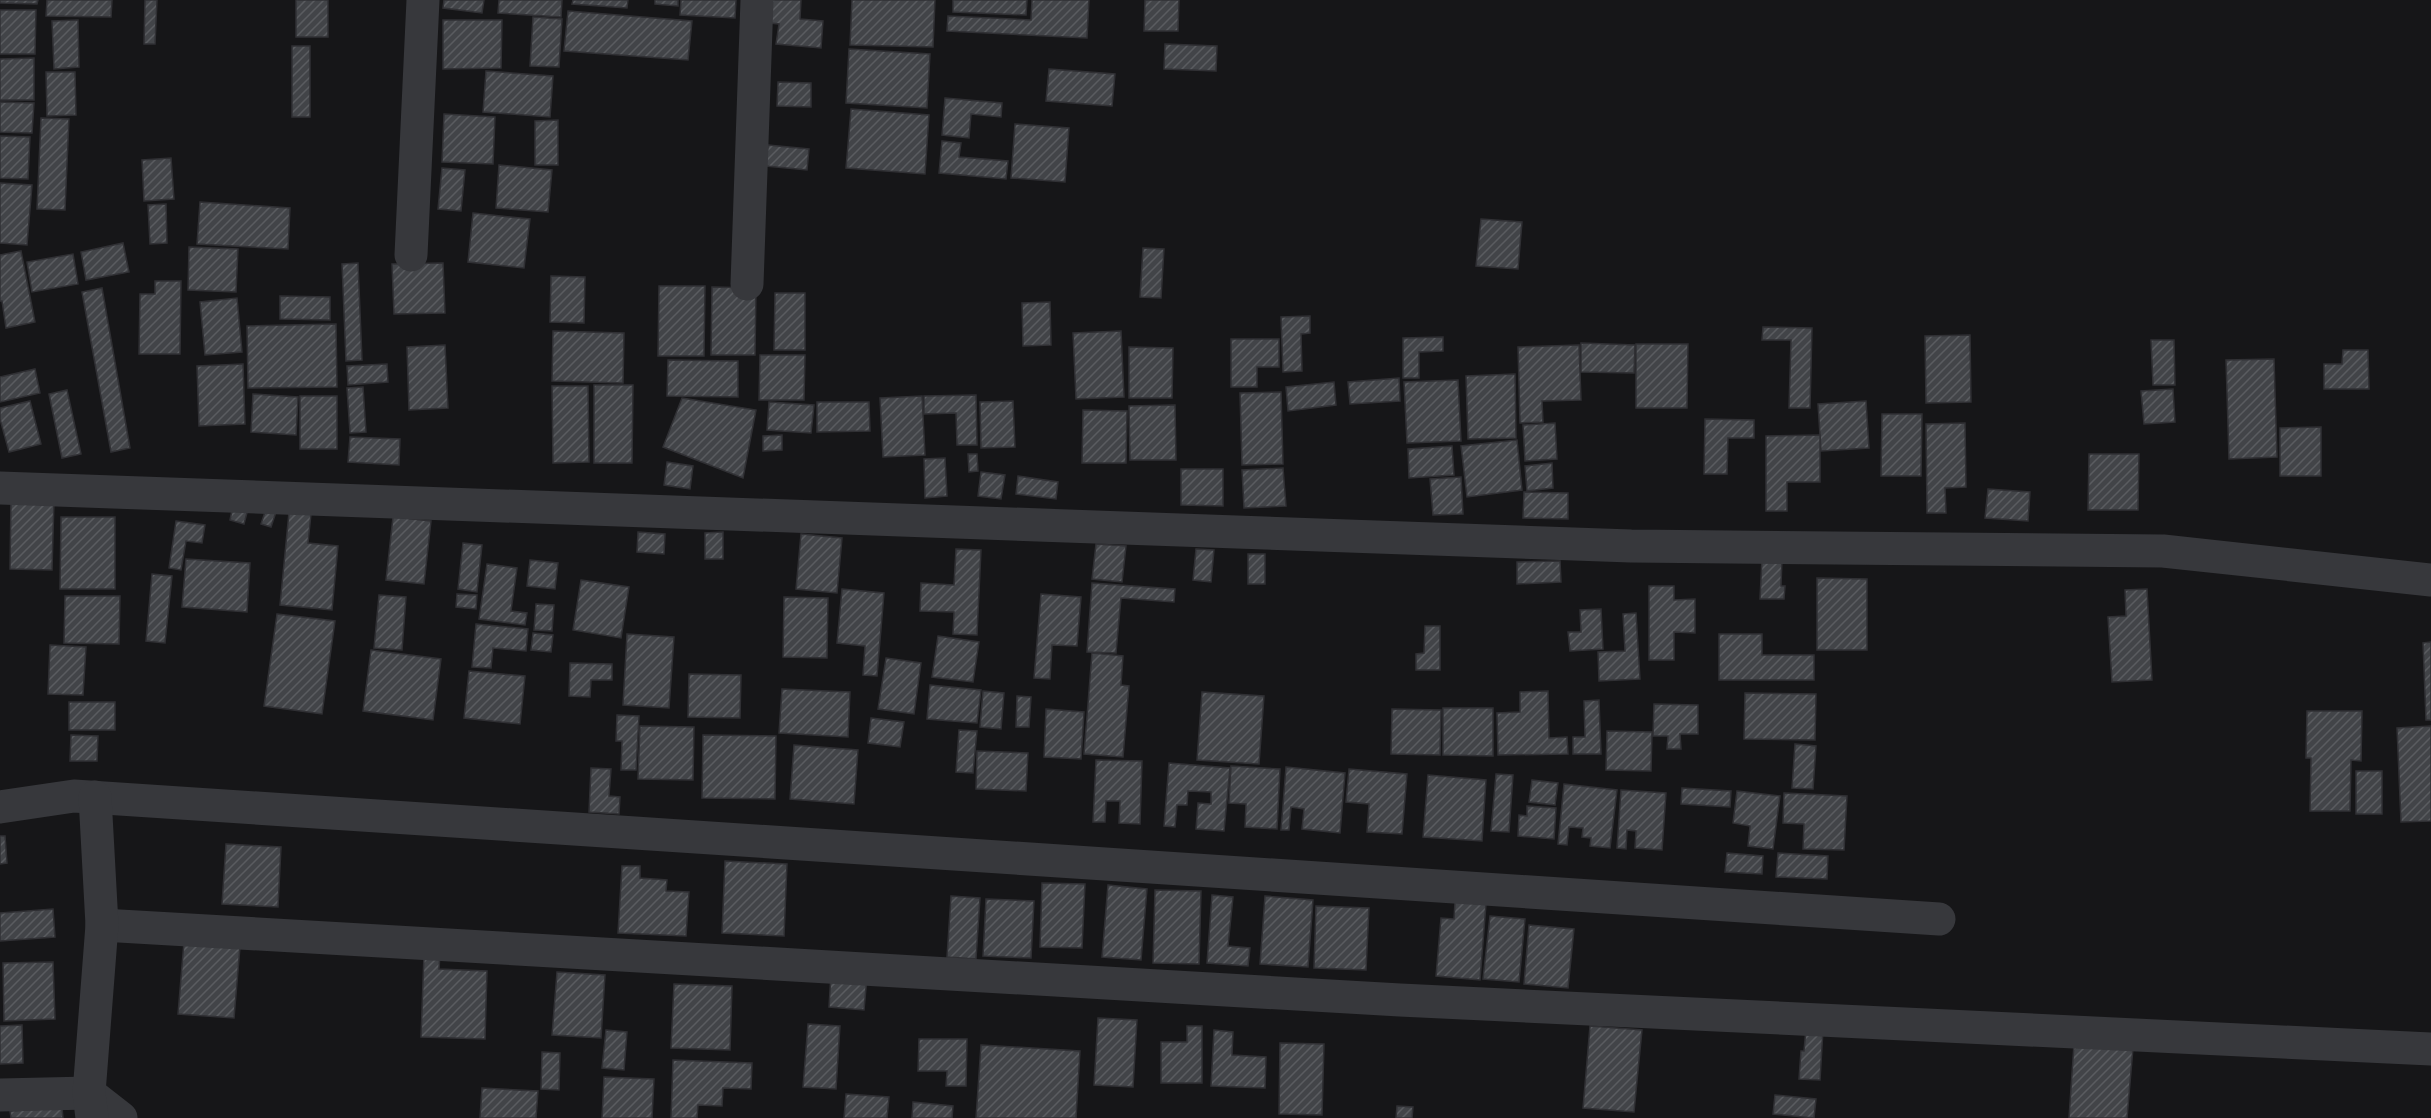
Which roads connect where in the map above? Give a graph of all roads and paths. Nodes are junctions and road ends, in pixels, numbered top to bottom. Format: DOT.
graph roads {
  1 [pos="423,0"];
  2 [pos="757,0"];
  3 [pos="411,255"];
  4 [pos="747,284"];
  5 [pos="0,489"];
  6 [pos="2431,580"];
  7 [pos="95,797"];
  8 [pos="0,807"];
  9 [pos="1939,919"];
  10 [pos="102,925"];
  11 [pos="2431,1050"];
  12 [pos="0,1095"];
  13 [pos="90,1105"];
  14 [pos="122,1118"];
  1 -- 3 [label="street"];
  2 -- 4 [label="street"];
  5 -- 6 [label="street"];
  7 -- 8 [label="street"];
  7 -- 9 [label="street"];
  7 -- 10 [label="street"];
  10 -- 11 [label="street"];
  10 -- 13 [label="street"];
  12 -- 13 [label="street"];
  13 -- 14 [label="street"];
}
